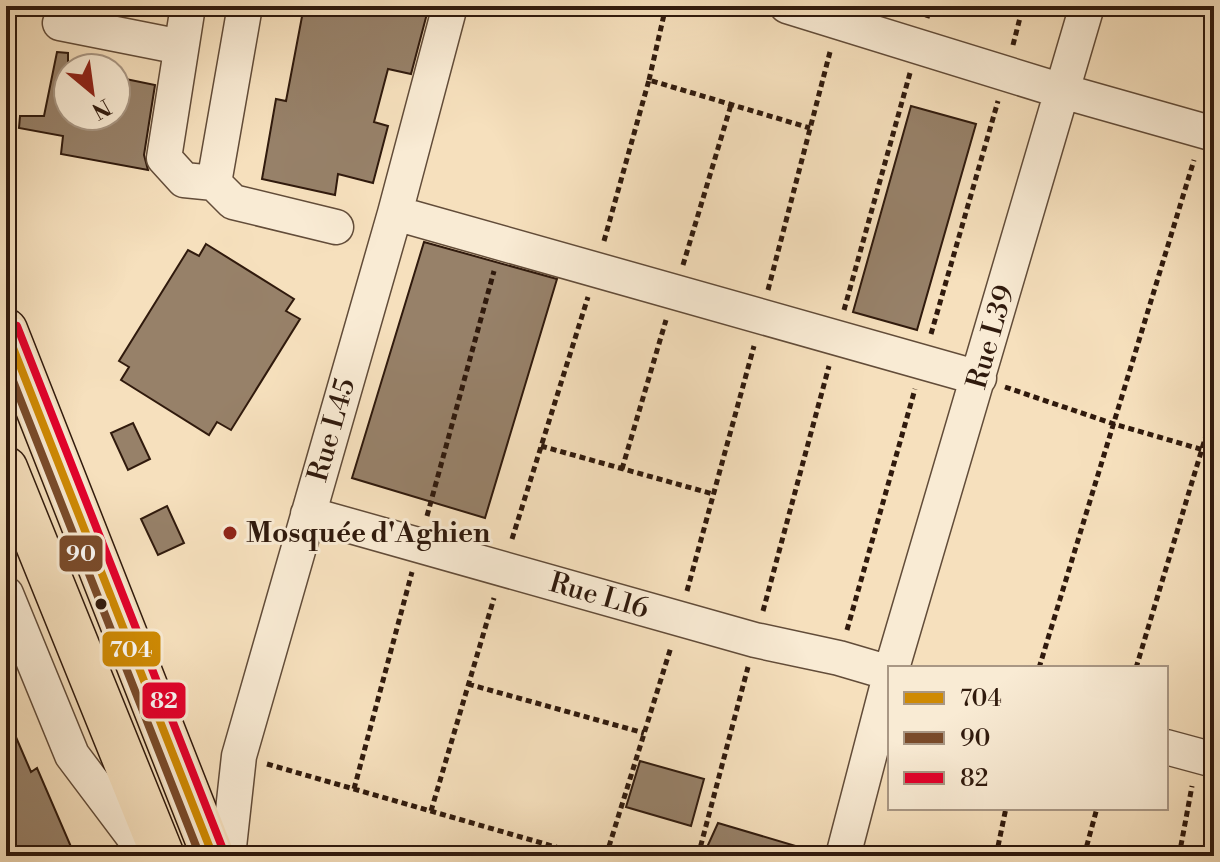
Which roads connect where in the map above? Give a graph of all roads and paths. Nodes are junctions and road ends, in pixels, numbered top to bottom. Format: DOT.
graph roads {
  1 [pos="188,6"];
  2 [pos="245,6"];
  3 [pos="450,6"];
  4 [pos="666,6"];
  5 [pos="787,6"];
  6 [pos="931,6"];
  7 [pos="1087,6"];
  8 [pos="838,21"];
  9 [pos="60,23"];
  10 [pos="918,45"];
  11 [pos="181,47"];
  12 [pos="649,80"];
  13 [pos="1062,91"];
  14 [pos="810,128"];
  15 [pos="1208,133"];
  16 [pos="214,183"];
  17 [pos="395,213"];
  18 [pos="336,227"];
  19 [pos="597,270"];
  20 [pos="762,316"];
  21 [pos="6,330"];
  22 [pos="837,338"];
  23 [pos="979,378"];
  24 [pos="1214,409"];
  25 [pos="1114,424"];
  26 [pos="541,446"];
  27 [pos="1202,450"];
  28 [pos="1214,453"];
  29 [pos="6,468"];
  30 [pos="713,494"];
  31 [pos="308,514"];
  32 [pos="502,569"];
  33 [pos="6,594"];
  34 [pos="679,619"];
  35 [pos="755,640"];
  36 [pos="893,666"];
  37 [pos="1040,666"];
  38 [pos="1137,666"];
  39 [pos="888,671"];
  40 [pos="468,684"];
  41 [pos="888,684"];
  42 [pos="644,733"];
  43 [pos="1168,748"];
  44 [pos="239,756"];
  45 [pos="1214,760"];
  46 [pos="1006,810"];
  47 [pos="1096,810"];
  48 [pos="431,811"];
  49 [pos="148,856"];
  50 [pos="163,856"];
  51 [pos="213,856"];
  52 [pos="228,856"];
  53 [pos="587,856"];
  54 [pos="606,856"];
  55 [pos="698,856"];
  56 [pos="843,856"];
  57 [pos="996,856"];
  58 [pos="1084,856"];
  1 -- 11 [label="street"];
  2 -- 16 [label="street"];
  3 -- 17 [label="street, Rue L45"];
  4 -- 12 [label="path"];
  5 -- 8 [label="street"];
  6 -- 10 [label="path"];
  7 -- 13 [label="street, Rue L39"];
  8 -- 10 [label="street"];
  8 -- 14 [label="path"];
  9 -- 11 [label="street"];
  10 -- 13 [label="street"];
  10 -- 22 [label="path"];
  11 -- 16 [label="street"];
  12 -- 14 [label="path"];
  12 -- 19 [label="path"];
  13 -- 15 [label="street"];
  13 -- 23 [label="street, Rue L39"];
  14 -- 20 [label="path"];
  15 -- 25 [label="path"];
  16 -- 18 [label="street"];
  17 -- 19 [label="street"];
  17 -- 31 [label="street, Rue L45"];
  19 -- 20 [label="street"];
  19 -- 26 [label="path"];
  20 -- 22 [label="street"];
  20 -- 30 [label="path"];
  21 -- 51 [label="main road"];
  22 -- 23 [label="street"];
  22 -- 35 [label="path"];
  23 -- 25 [label="path"];
  23 -- 36 [label="street, Rue L39"];
  24 -- 27 [label="path"];
  25 -- 27 [label="path"];
  25 -- 37 [label="path"];
  26 -- 30 [label="path"];
  26 -- 32 [label="path"];
  27 -- 28 [label="path"];
  27 -- 38 [label="path"];
  29 -- 50 [label="main road"];
  30 -- 34 [label="path"];
  31 -- 32 [label="street, Rue L16"];
  31 -- 44 [label="street, Rue L45"];
  32 -- 34 [label="street, Rue L16"];
  32 -- 40 [label="path"];
  33 -- 49 [label="street"];
  34 -- 35 [label="street, Rue L16"];
  34 -- 42 [label="path"];
  35 -- 39 [label="street, Rue L16"];
  35 -- 55 [label="path"];
  40 -- 42 [label="path"];
  40 -- 48 [label="path"];
  41 -- 56 [label="street, Rue L39"];
  42 -- 54 [label="path"];
  43 -- 45 [label="street"];
  44 -- 48 [label="path"];
  44 -- 52 [label="street, Rue L45"];
  46 -- 57 [label="path"];
  47 -- 58 [label="path"];
  48 -- 53 [label="path"];
}
